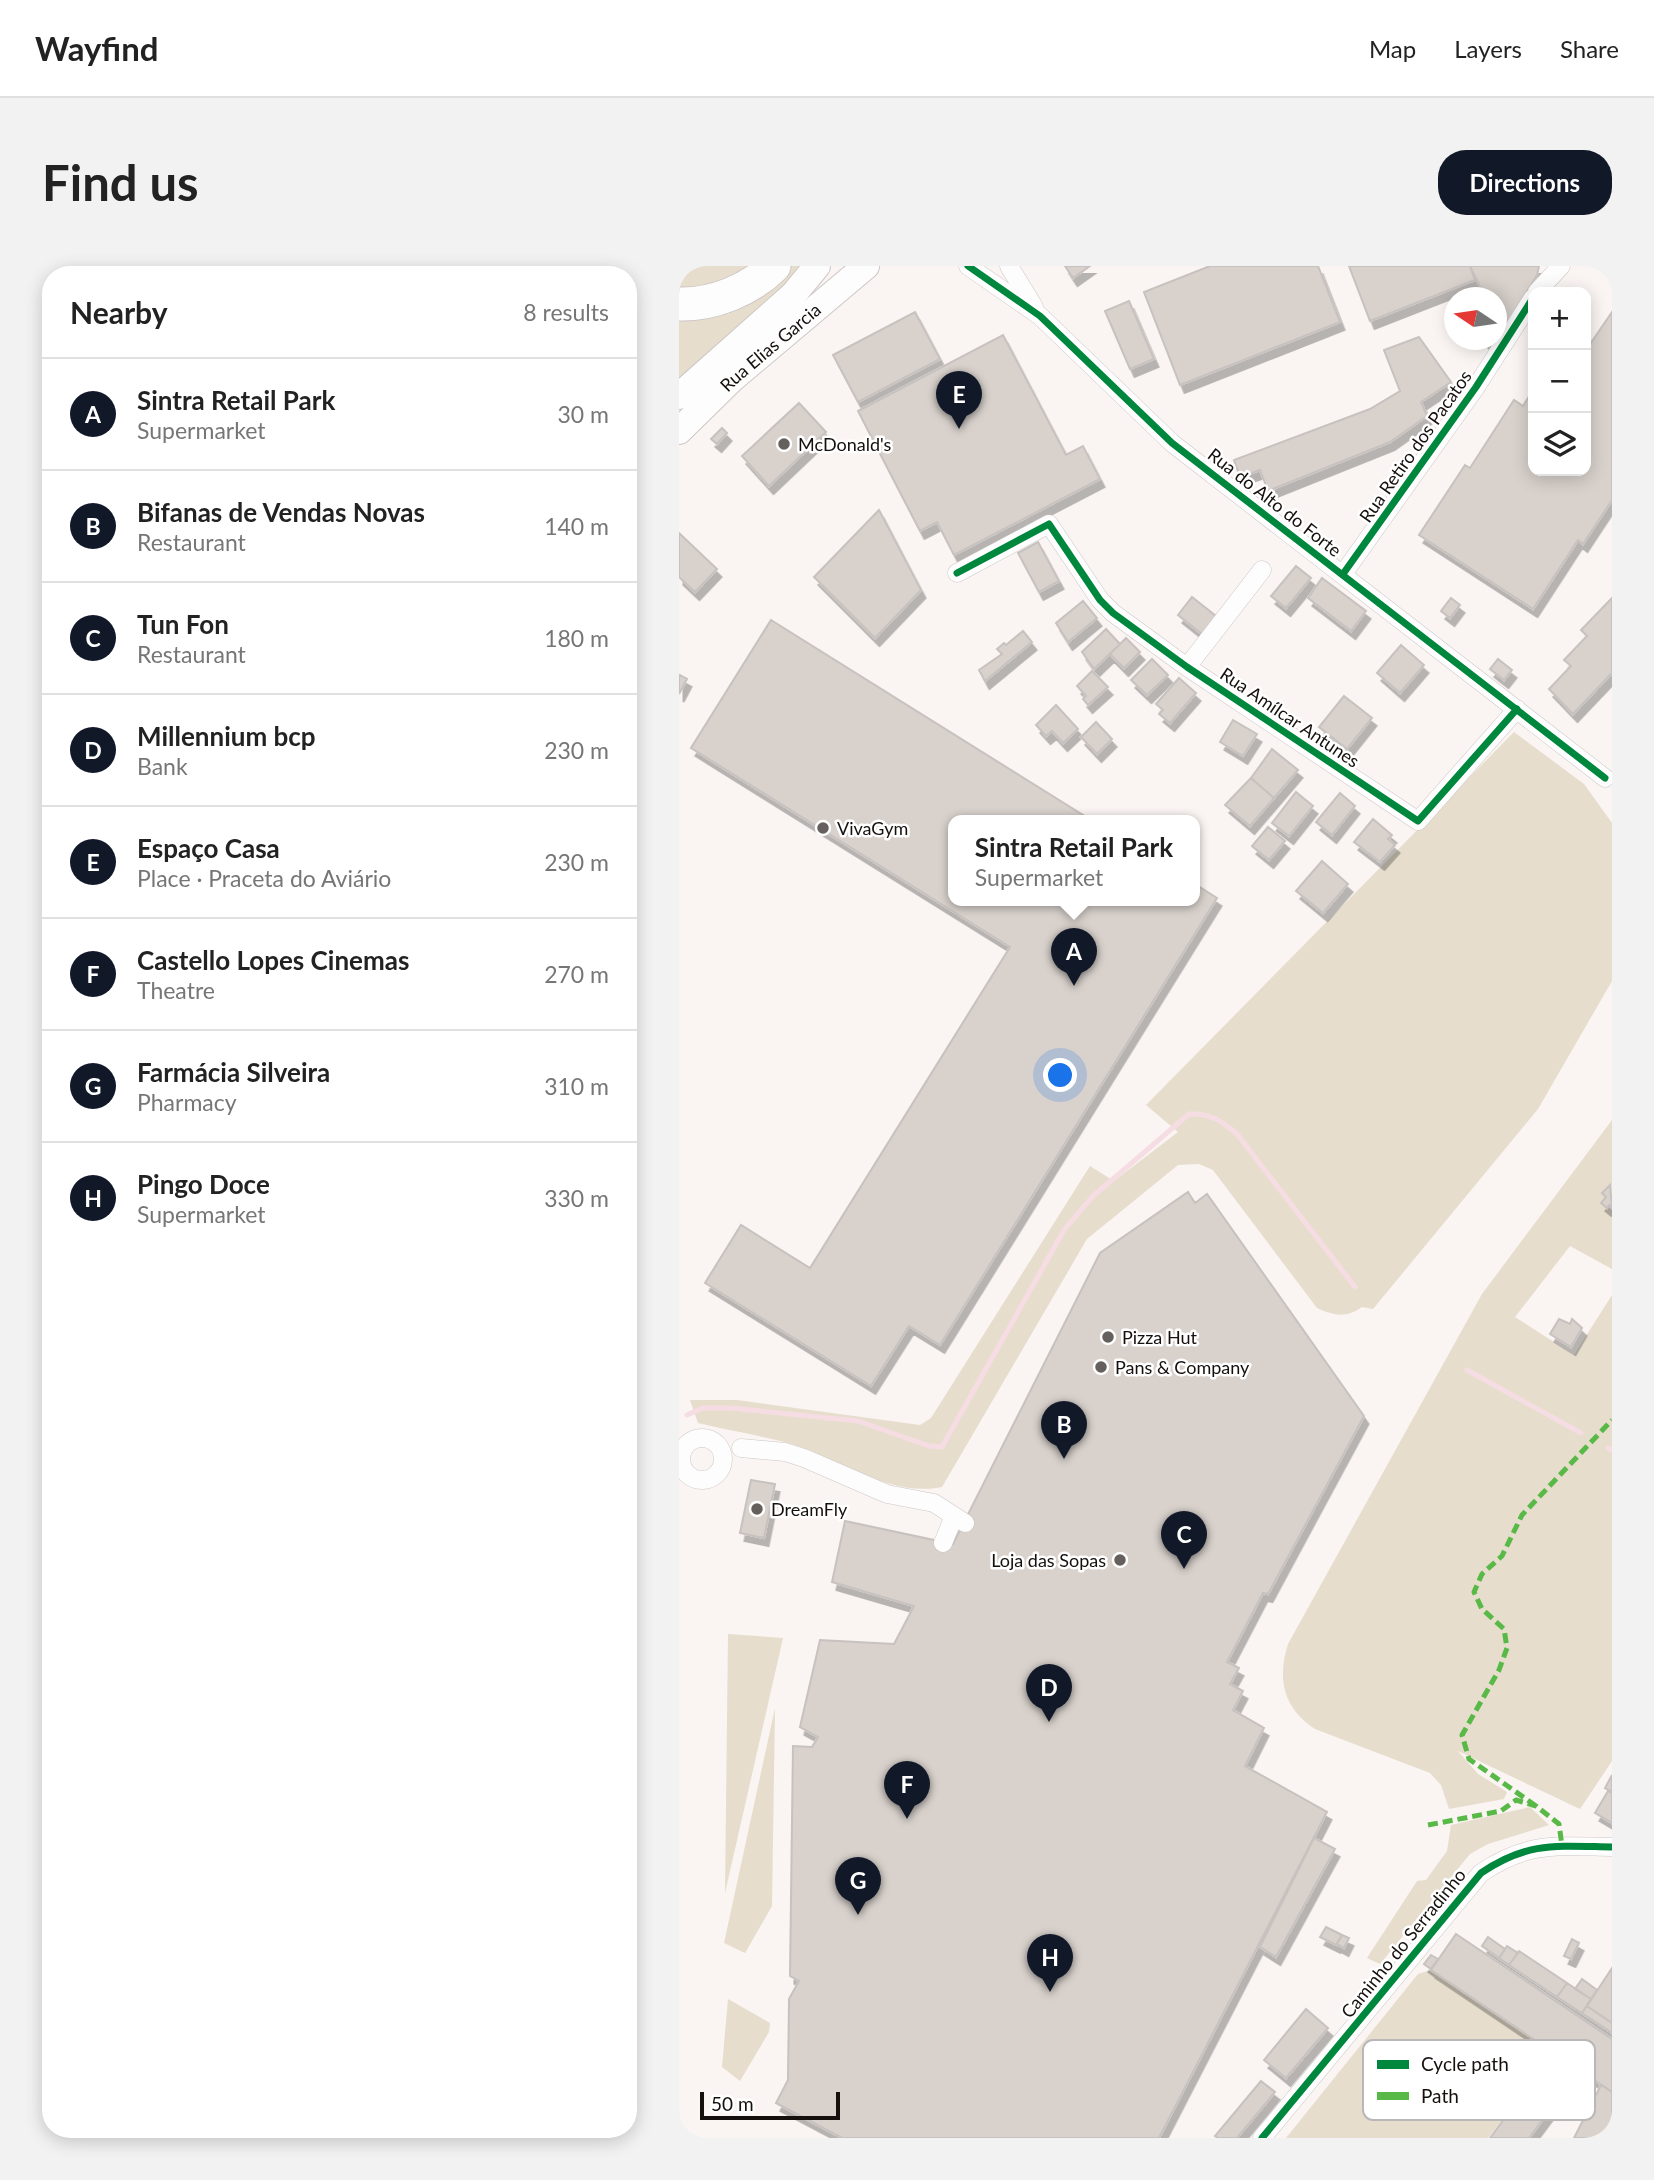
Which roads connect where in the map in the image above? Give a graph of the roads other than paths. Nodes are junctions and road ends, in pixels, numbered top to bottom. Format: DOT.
graph roads {
  1 [pos="774,266"];
  2 [pos="817,266"];
  3 [pos="866,266"];
  4 [pos="968,266"];
  5 [pos="1009,266"];
  6 [pos="1561,266"];
  7 [pos="1542,287"];
  8 [pos="679,304"];
  9 [pos="1528,306"];
  10 [pos="1039,316"];
  11 [pos="679,396"];
  12 [pos="679,430"];
  13 [pos="1262,570"];
  14 [pos="957,573"];
  15 [pos="1343,574"];
  16 [pos="1187,667"];
  17 [pos="1517,709"];
  18 [pos="1605,778"];
  19 [pos="741,1448"];
  20 [pos="943,1543"];
  21 [pos="1612,1847"];
  22 [pos="1262,2138"];
  1 -- 8 [label="highway"];
  2 -- 11 [label="street, Rua Elias Garcia"];
  3 -- 12 [label="street, Rua Elias Garcia"];
  4 -- 10 [label="street, Rua do Alto do Forte"];
  5 -- 10 [label="street, Rua do Alto do Forte"];
  6 -- 7 [label="street"];
  9 -- 15 [label="street, Rua Retiro dos Pacatos"];
  10 -- 15 [label="street, Rua do Alto do Forte"];
  13 -- 16 [label="street"];
  14 -- 16 [label="street, Rua Amílcar Antunes"];
  15 -- 17 [label="street, Rua do Alto do Forte"];
  16 -- 17 [label="street, Rua Amílcar Antunes"];
  17 -- 18 [label="street, Rua do Alto do Forte"];
  19 -- 20 [label="street"];
  21 -- 22 [label="street, Caminho do Serradinho"];
}
